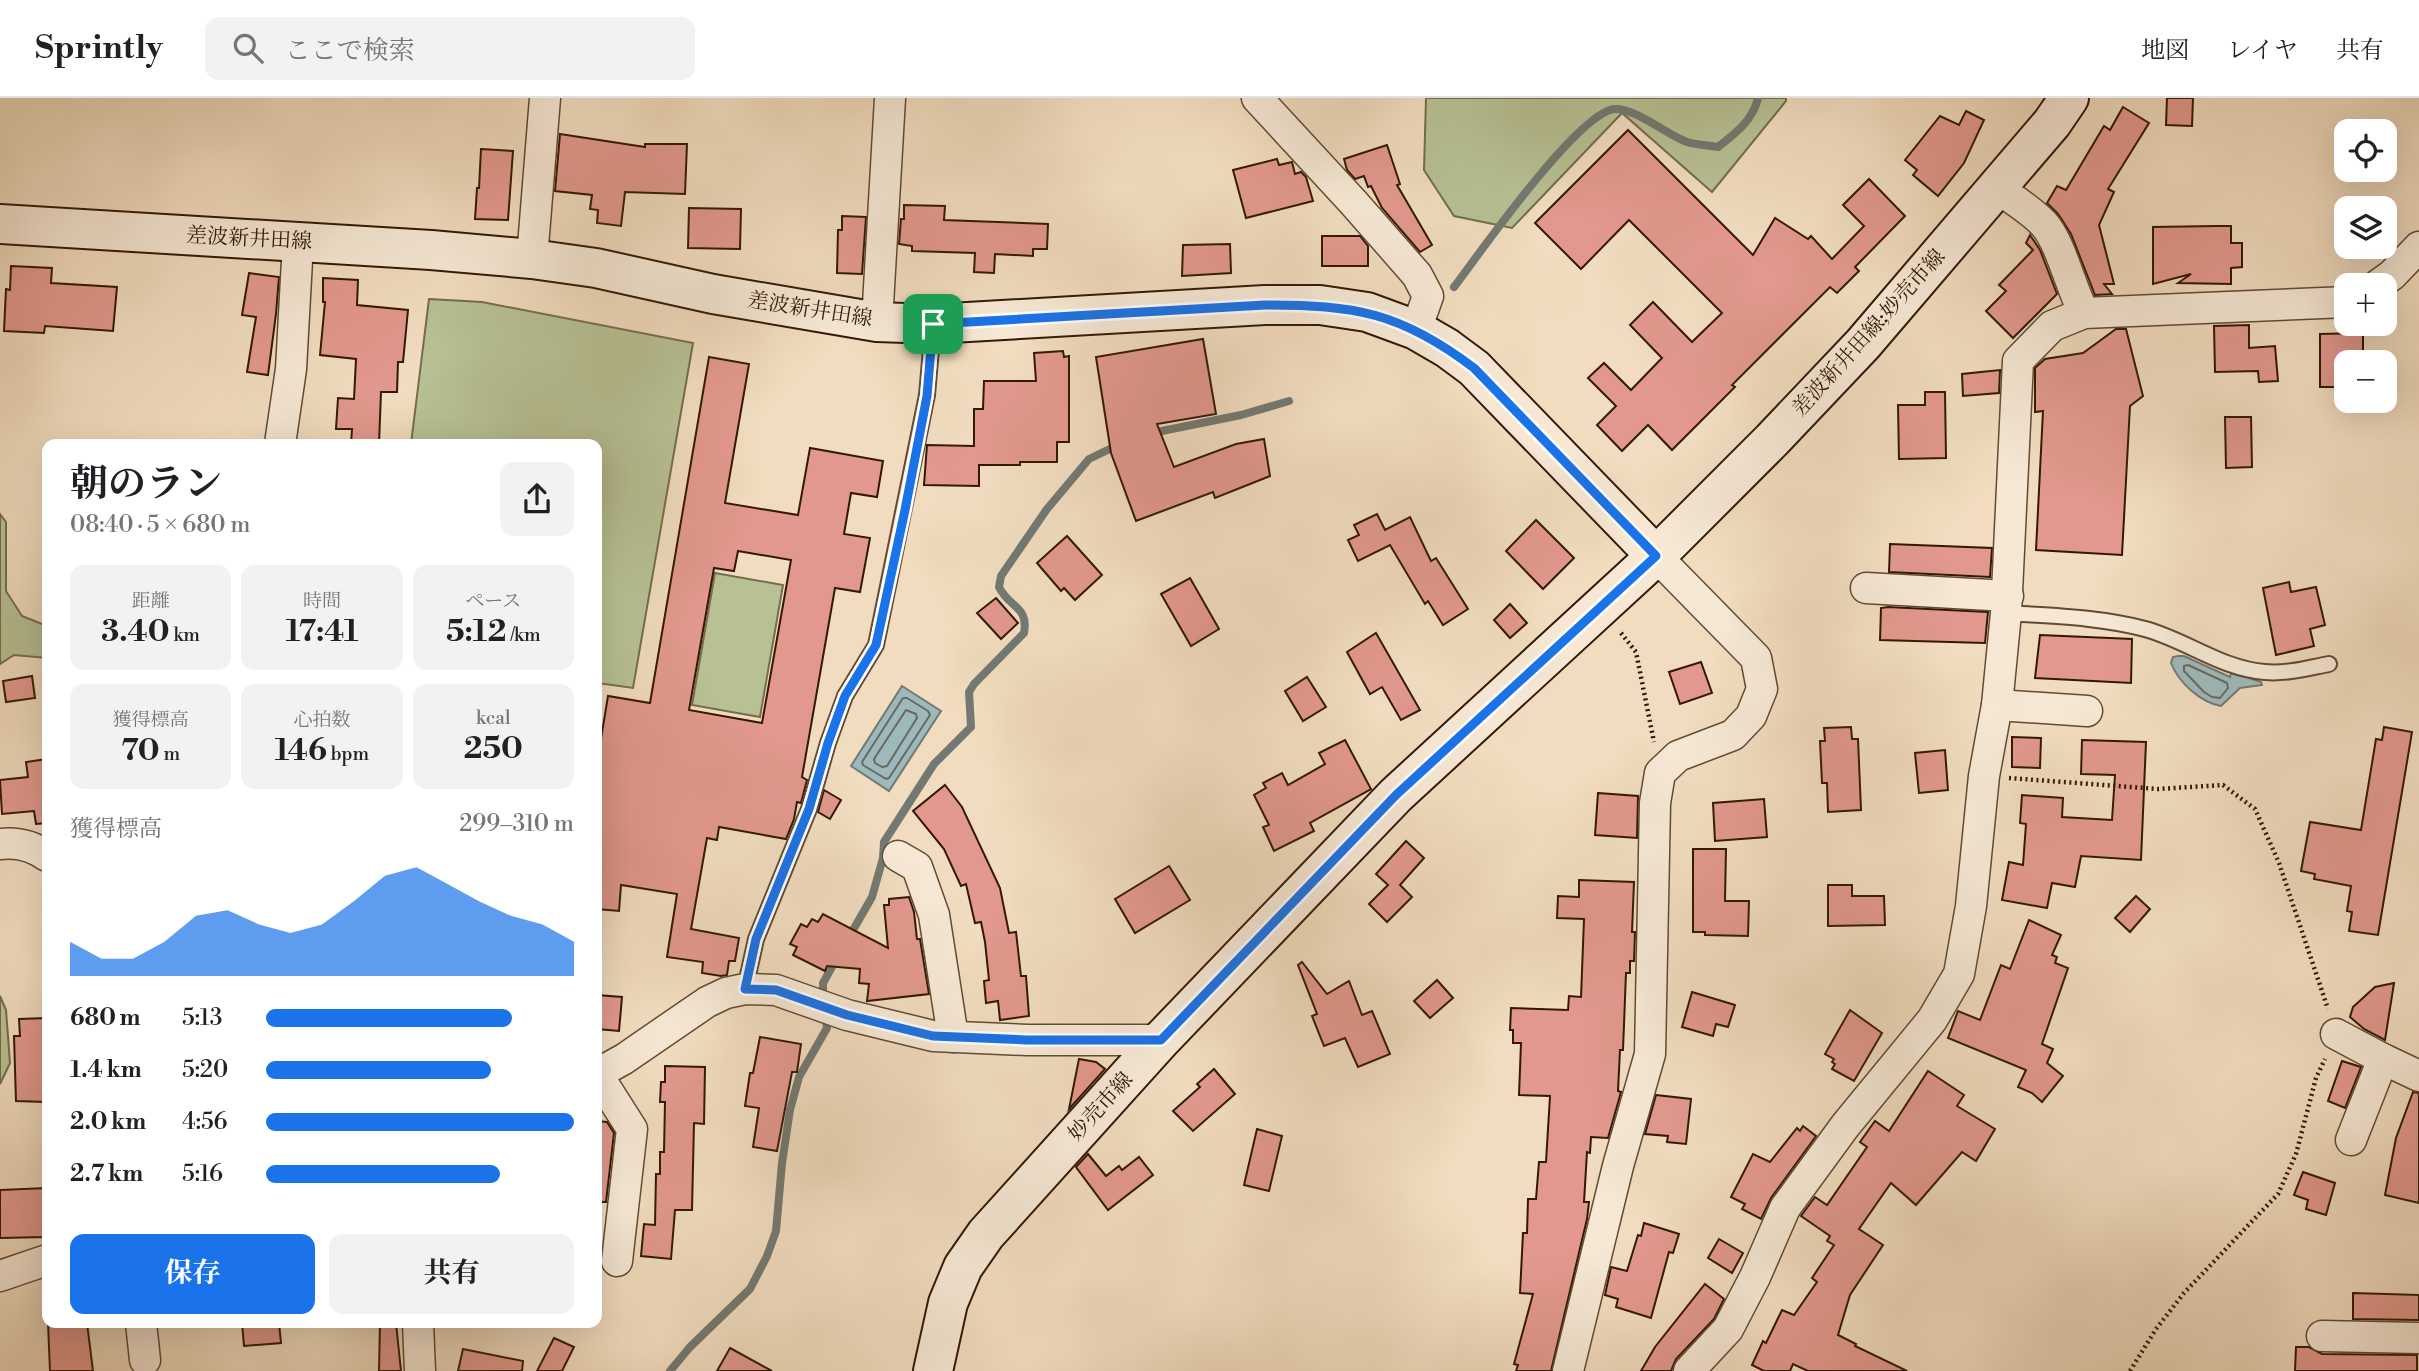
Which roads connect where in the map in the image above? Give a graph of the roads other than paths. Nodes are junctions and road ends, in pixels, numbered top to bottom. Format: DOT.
graph roads {
  1 [pos="545,98"];
  2 [pos="890,98"];
  3 [pos="1257,98"];
  4 [pos="2069,98"];
  5 [pos="1997,188"];
  6 [pos="0,224"];
  7 [pos="298,242"];
  8 [pos="2419,247"];
  9 [pos="532,258"];
  10 [pos="2394,273"];
  11 [pos="2334,303"];
  12 [pos="2084,313"];
  13 [pos="877,322"];
  14 [pos="933,324"];
  15 [pos="1416,330"];
  16 [pos="281,439"];
  17 [pos="1656,556"];
  18 [pos="1866,588"];
  19 [pos="2007,604"];
  20 [pos="2329,664"];
  21 [pos="1997,705"];
  22 [pos="2087,711"];
  23 [pos="0,844"];
  24 [pos="42,852"];
  25 [pos="898,856"];
  26 [pos="745,989"];
  27 [pos="2336,1034"];
  28 [pos="953,1037"];
  29 [pos="1161,1040"];
  30 [pos="2383,1059"];
  31 [pos="602,1071"];
  32 [pos="2419,1076"];
  33 [pos="602,1082"];
  34 [pos="2351,1140"];
  35 [pos="617,1261"];
  36 [pos="42,1262"];
  37 [pos="0,1276"];
  38 [pos="142,1328"];
  39 [pos="418,1328"];
  40 [pos="2322,1336"];
  41 [pos="2419,1338"];
  42 [pos="145,1360"];
  43 [pos="1693,1370"];
  44 [pos="420,1371"];
  45 [pos="933,1371"];
  46 [pos="1567,1371"];
  1 -- 9 [label="street"];
  2 -- 13 [label="street"];
  3 -- 15 [label="street"];
  4 -- 5 [label="main road, 差波新井田線;妙売市線"];
  5 -- 12 [label="street"];
  5 -- 17 [label="main road, 差波新井田線;妙売市線"];
  6 -- 7 [label="main road, 差波新井田線"];
  7 -- 9 [label="main road, 差波新井田線"];
  7 -- 16 [label="street"];
  8 -- 10 [label="street"];
  9 -- 13 [label="main road, 差波新井田線"];
  11 -- 12 [label="street"];
  12 -- 19 [label="street"];
  13 -- 14 [label="main road, 差波新井田線"];
  14 -- 15 [label="main road, 差波新井田線"];
  14 -- 26 [label="lane"];
  15 -- 17 [label="main road, 差波新井田線"];
  17 -- 29 [label="main road, 妙売市線"];
  17 -- 46 [label="street"];
  18 -- 19 [label="street"];
  19 -- 20 [label="lane"];
  19 -- 21 [label="street"];
  21 -- 22 [label="street"];
  21 -- 43 [label="street"];
  23 -- 24 [label="street"];
  25 -- 28 [label="street"];
  26 -- 28 [label="street"];
  26 -- 31 [label="street"];
  27 -- 30 [label="street"];
  28 -- 29 [label="street"];
  29 -- 45 [label="main road, 妙売市線"];
  30 -- 32 [label="street"];
  30 -- 34 [label="street"];
  33 -- 35 [label="street"];
  36 -- 37 [label="street"];
  38 -- 42 [label="street"];
  39 -- 44 [label="street"];
  40 -- 41 [label="street"];
}
